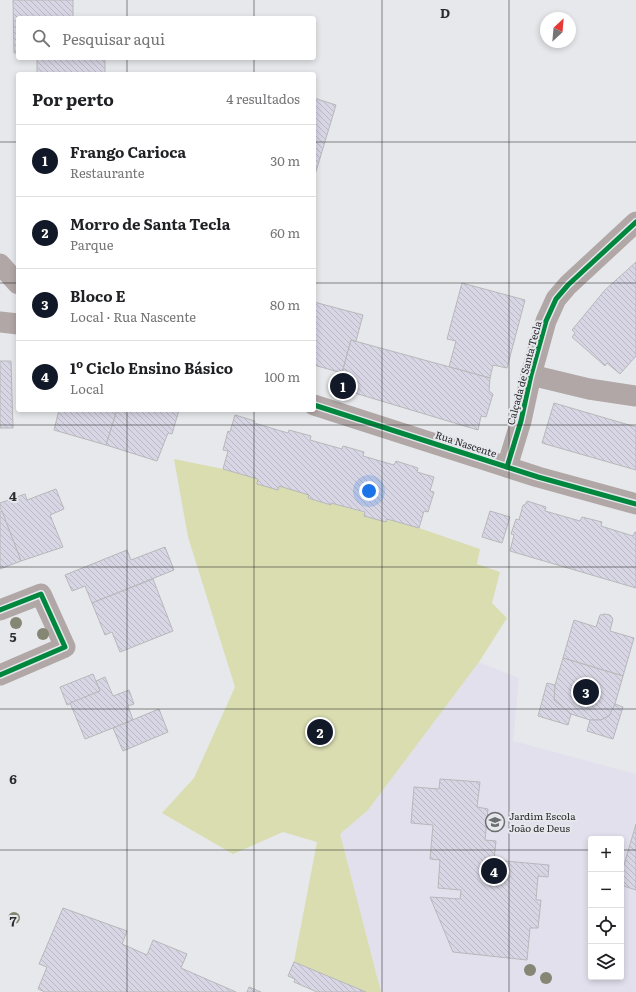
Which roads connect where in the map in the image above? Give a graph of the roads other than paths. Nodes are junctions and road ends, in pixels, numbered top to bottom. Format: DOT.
graph roads {
  1 [pos="636,222"];
  2 [pos="0,264"];
  3 [pos="16,282"];
  4 [pos="0,322"];
  5 [pos="16,324"];
  6 [pos="531,375"];
  7 [pos="636,396"];
  8 [pos="316,406"];
  9 [pos="507,467"];
  10 [pos="636,504"];
  11 [pos="0,610"];
  12 [pos="0,675"];
  1 -- 6 [label="street, Calçada de Santa Tecla"];
  2 -- 3 [label="street"];
  4 -- 5 [label="street"];
  6 -- 7 [label="street"];
  6 -- 9 [label="street, Calçada de Santa Tecla"];
  8 -- 9 [label="street, Rua Nascente"];
  9 -- 10 [label="street, Rua Nascente"];
  11 -- 12 [label="street"];
}
